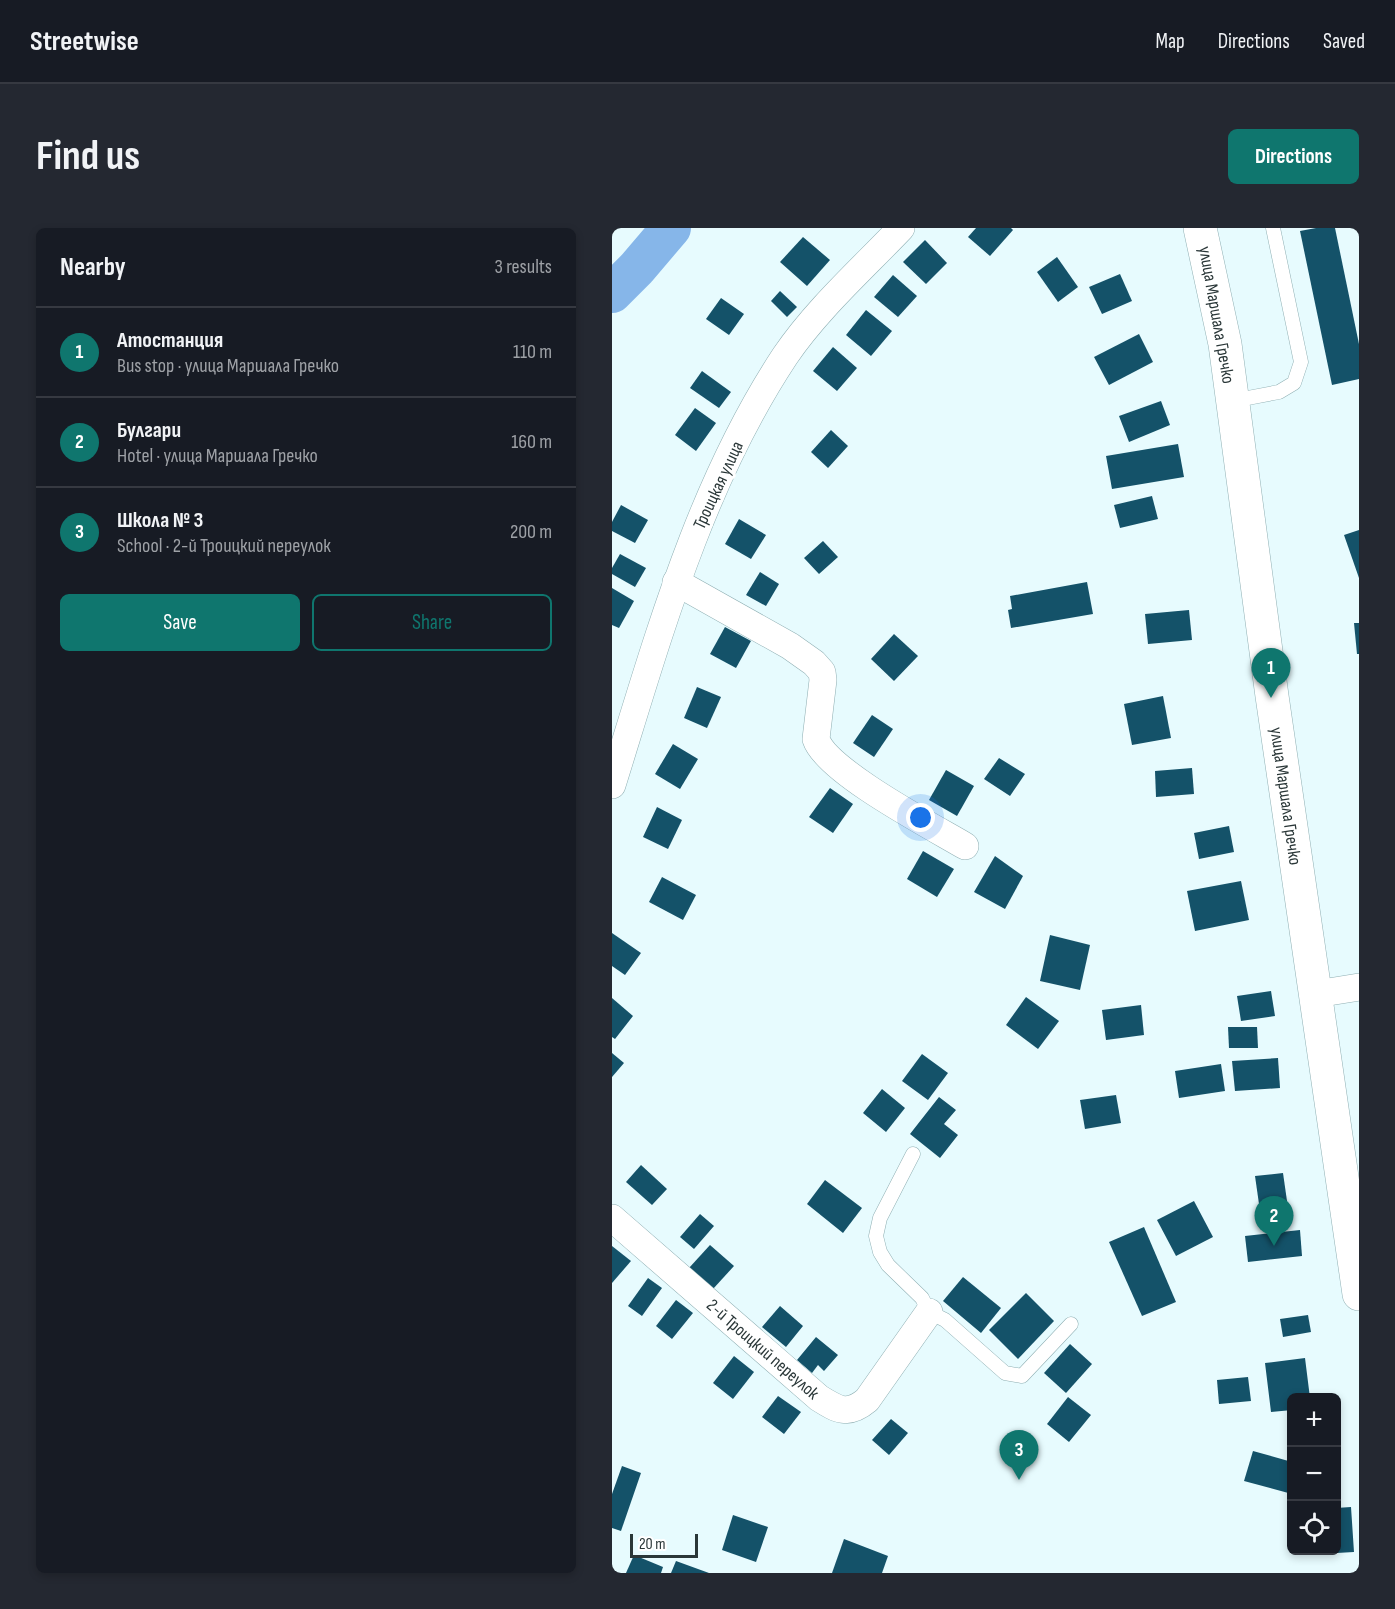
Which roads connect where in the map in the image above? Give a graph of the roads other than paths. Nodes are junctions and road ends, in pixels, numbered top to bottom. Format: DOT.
graph roads {
  1 [pos="901,228"];
  2 [pos="1200,228"];
  3 [pos="1273,228"];
  4 [pos="1232,401"];
  5 [pos="676,582"];
  6 [pos="618,744"];
  7 [pos="612,785"];
  8 [pos="965,846"];
  9 [pos="1359,987"];
  10 [pos="1316,994"];
  11 [pos="913,1154"];
  12 [pos="612,1218"];
  13 [pos="1359,1294"];
  14 [pos="929,1312"];
  15 [pos="1071,1324"];
  1 -- 5 [label="street, Троицкая улица"];
  2 -- 4 [label="main road, улица Маршала Гречко"];
  3 -- 4 [label="lane"];
  4 -- 10 [label="main road, улица Маршала Гречко"];
  5 -- 6 [label="street, Троицкая улица"];
  5 -- 8 [label="street"];
  6 -- 7 [label="street, Троицкая улица"];
  9 -- 10 [label="street"];
  10 -- 13 [label="main road, улица Маршала Гречко"];
  11 -- 14 [label="lane"];
  12 -- 14 [label="street, 2-й Троицкий переулок"];
  14 -- 15 [label="lane"];
}
